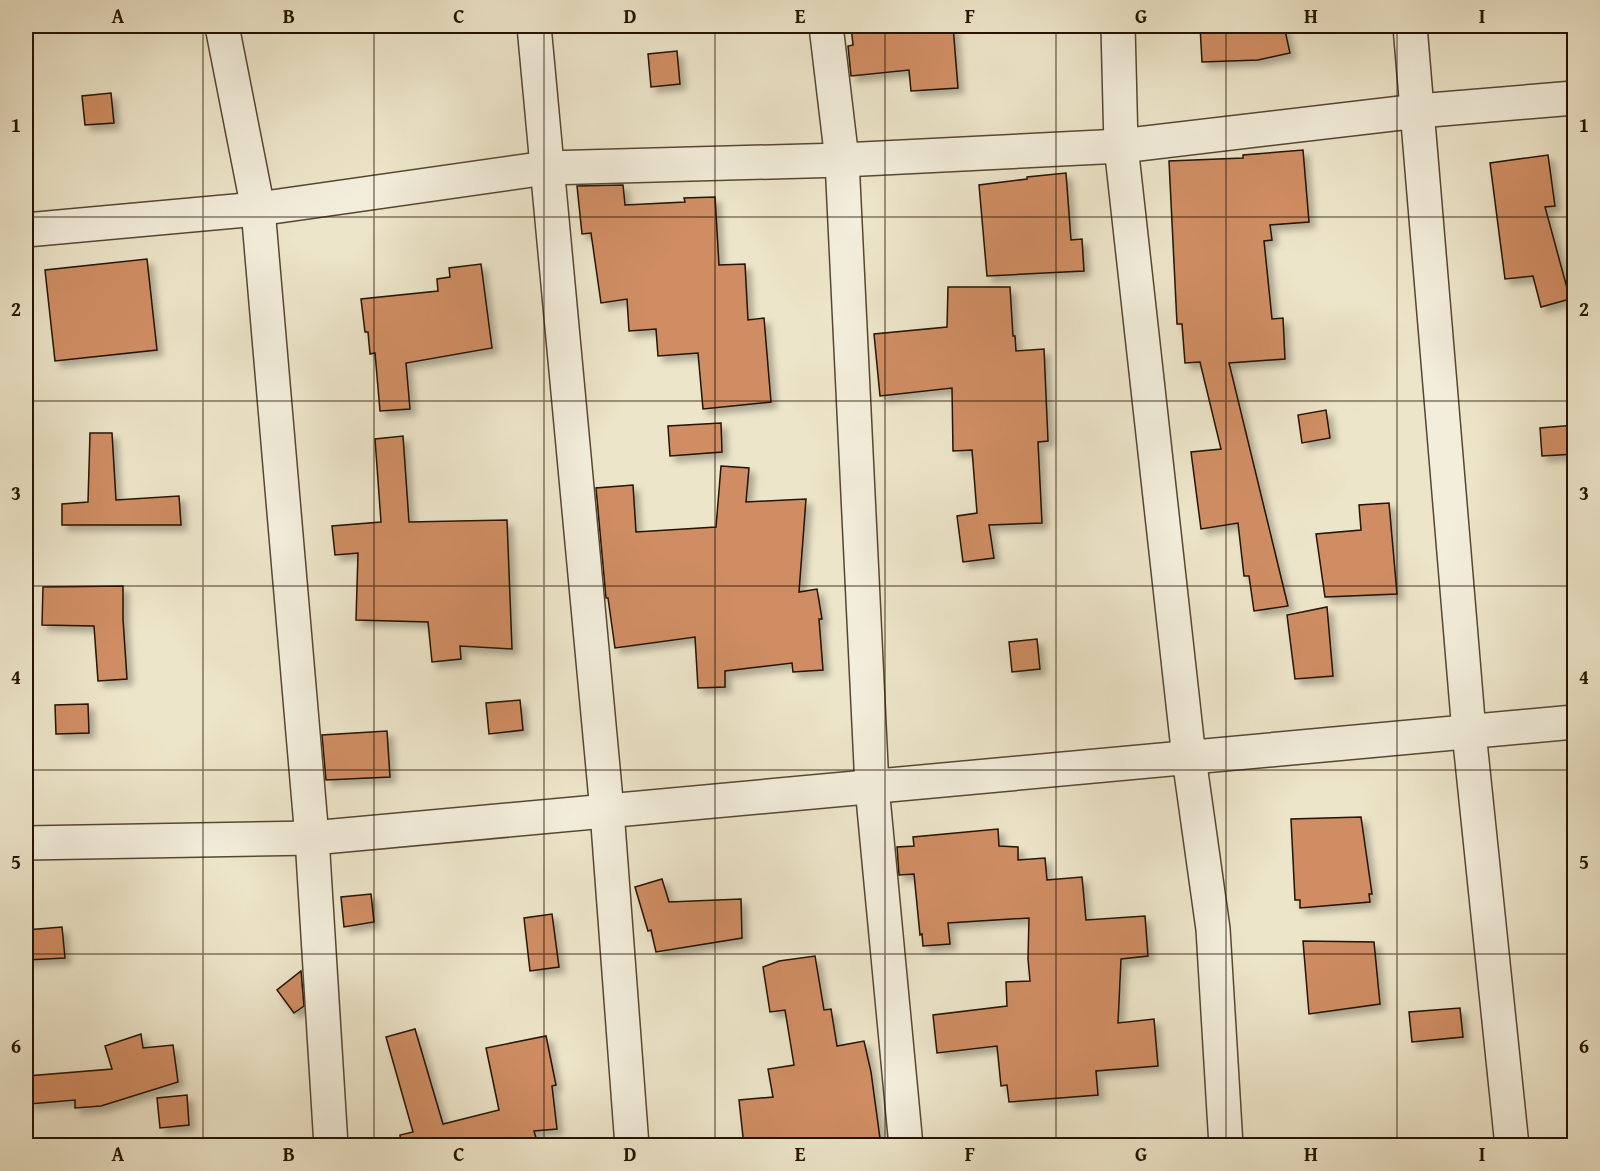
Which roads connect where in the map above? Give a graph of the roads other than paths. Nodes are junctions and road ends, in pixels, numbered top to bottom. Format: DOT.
graph roads {
  1 [pos="222,26"];
  2 [pos="534,26"];
  3 [pos="826,26"];
  4 [pos="1118,26"];
  5 [pos="1410,26"];
  6 [pos="1575,98"];
  7 [pos="1418,111"];
  8 [pos="1121,146"];
  9 [pos="842,160"];
  10 [pos="546,168"];
  11 [pos="258,209"];
  12 [pos="26,230"];
  13 [pos="1575,723"];
  14 [pos="1469,732"];
  15 [pos="1189,758"];
  16 [pos="872,787"];
  17 [pos="607,811"];
  18 [pos="312,838"];
  19 [pos="26,843"];
  20 [pos="331,1146"];
  21 [pos="632,1146"];
  22 [pos="906,1146"];
  23 [pos="1226,1146"];
  24 [pos="1512,1146"];
  1 -- 11 [label="street"];
  2 -- 10 [label="street"];
  3 -- 9 [label="street"];
  4 -- 8 [label="street"];
  5 -- 7 [label="street"];
  6 -- 7 [label="street"];
  7 -- 8 [label="street"];
  7 -- 14 [label="street"];
  8 -- 9 [label="street"];
  8 -- 15 [label="street"];
  9 -- 10 [label="street"];
  9 -- 16 [label="street"];
  10 -- 11 [label="street"];
  10 -- 17 [label="street"];
  11 -- 12 [label="street"];
  11 -- 18 [label="street"];
  13 -- 14 [label="street"];
  14 -- 15 [label="street"];
  14 -- 24 [label="street"];
  15 -- 16 [label="street"];
  15 -- 23 [label="street"];
  16 -- 17 [label="street"];
  16 -- 22 [label="street"];
  17 -- 18 [label="street"];
  17 -- 21 [label="street"];
  18 -- 19 [label="street"];
  18 -- 20 [label="street"];
}
